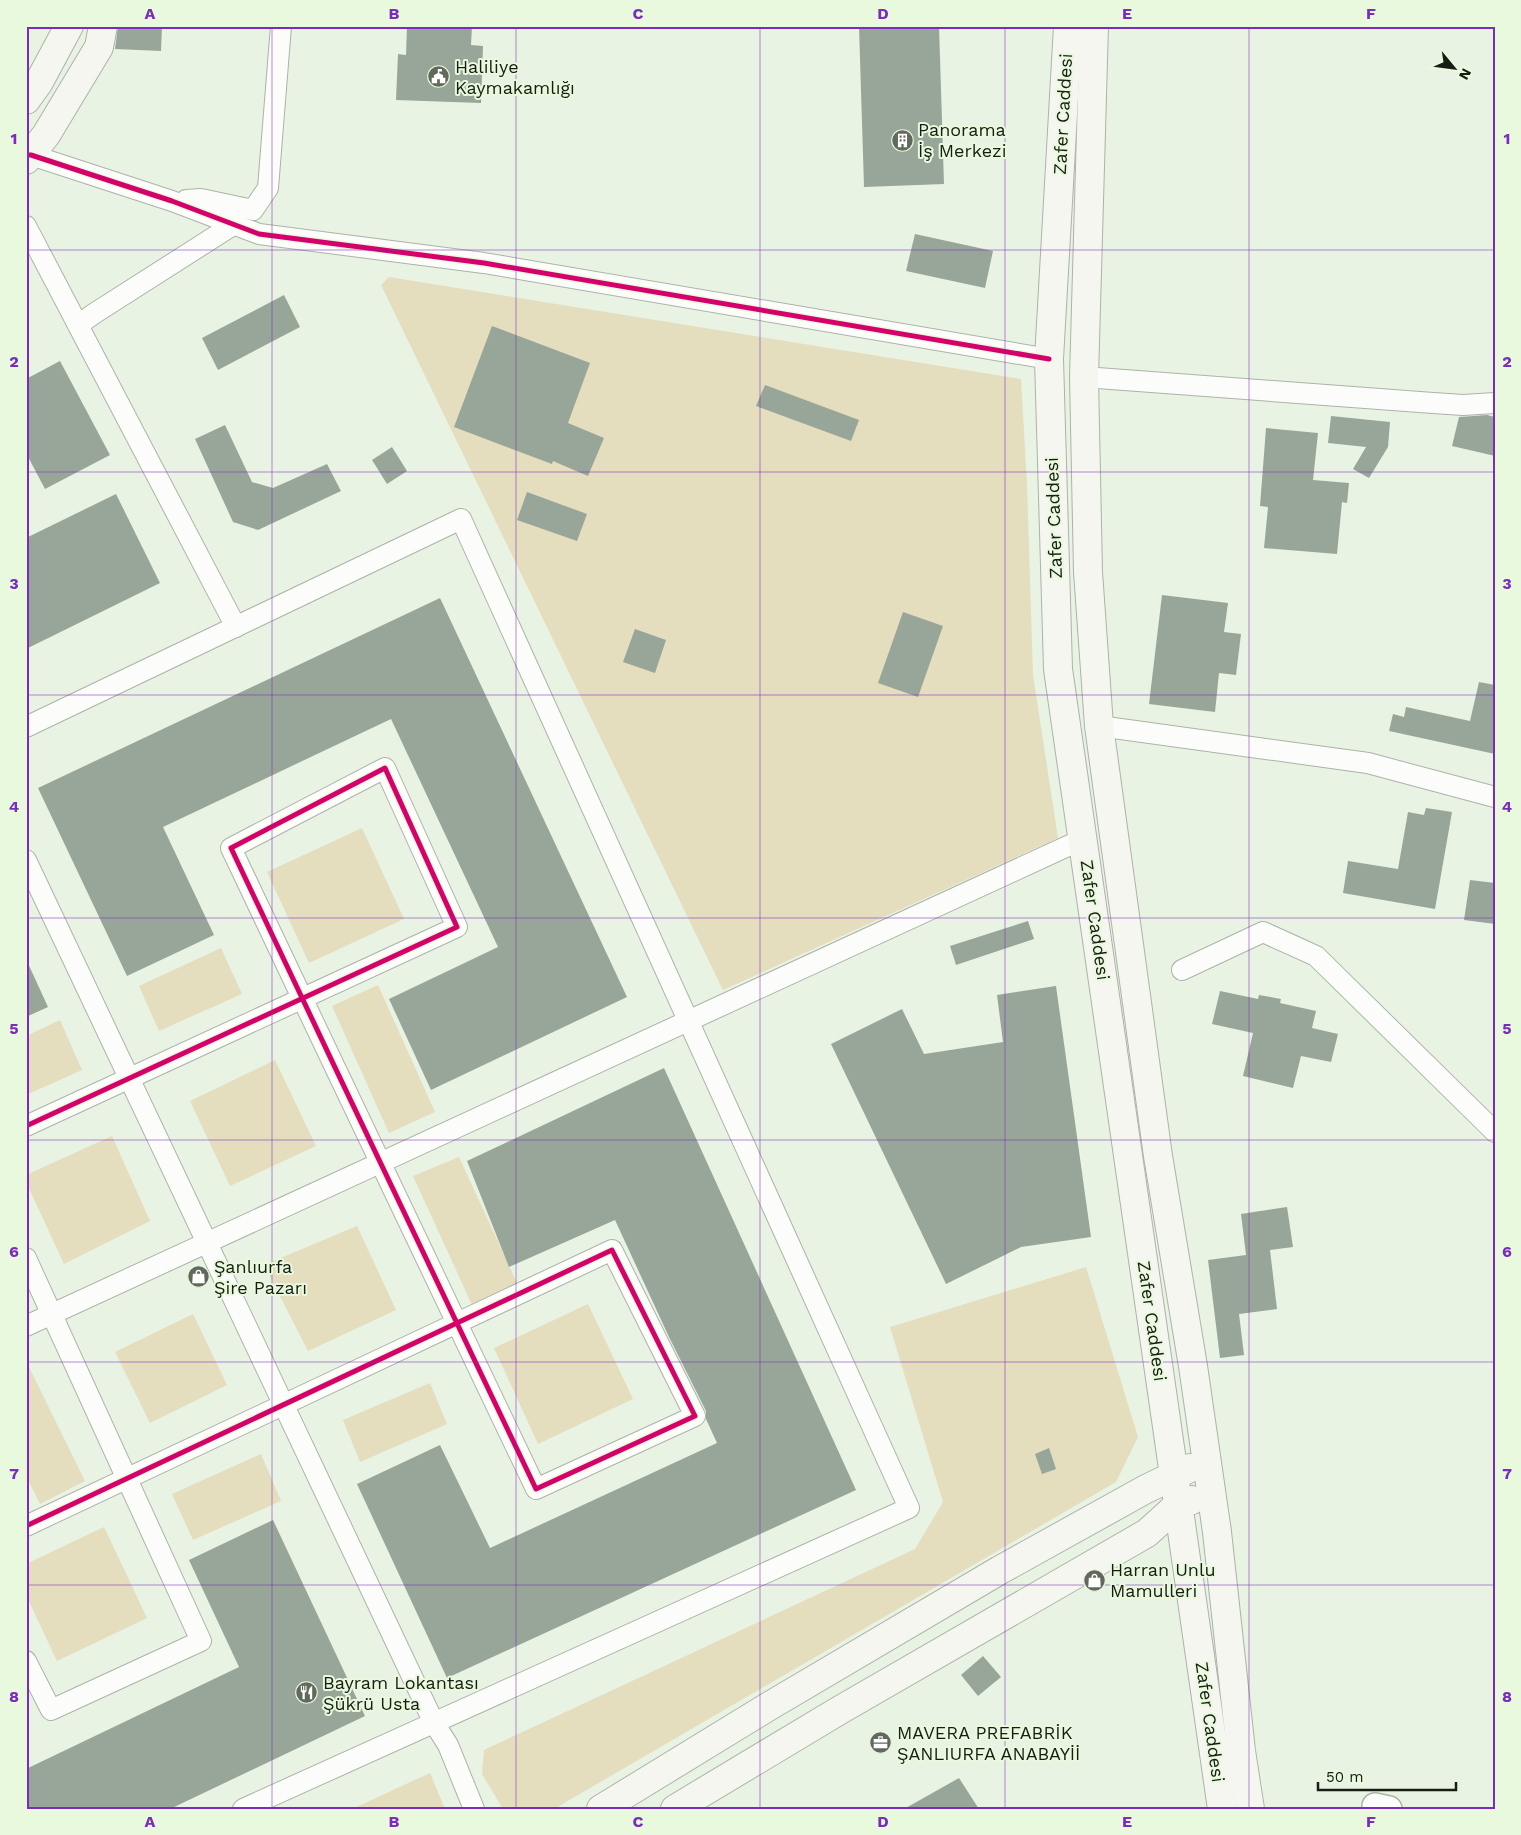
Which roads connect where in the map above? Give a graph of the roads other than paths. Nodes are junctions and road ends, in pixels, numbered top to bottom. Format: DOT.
graph roads {
  1 [pos="69,26"];
  2 [pos="103,26"];
  3 [pos="281,26"];
  4 [pos="1068,26"];
  5 [pos="1094,26"];
  6 [pos="26,100"];
  7 [pos="28,157"];
  8 [pos="172,201"];
  9 [pos="234,225"];
  10 [pos="26,226"];
  11 [pos="78,325"];
  12 [pos="1049,359"];
  13 [pos="1084,377"];
  14 [pos="1495,403"];
  15 [pos="236,627"];
  16 [pos="1099,726"];
  17 [pos="26,727"];
  18 [pos="1495,797"];
  19 [pos="1083,839"];
  20 [pos="26,860"];
  21 [pos="1182,970"];
  22 [pos="302,998"];
  23 [pos="688,1021"];
  24 [pos="130,1078"];
  25 [pos="26,1126"];
  26 [pos="1495,1132"];
  27 [pos="381,1163"];
  28 [pos="207,1243"];
  29 [pos="26,1258"];
  30 [pos="52,1314"];
  31 [pos="457,1323"];
  32 [pos="26,1326"];
  33 [pos="284,1405"];
  34 [pos="1207,1459"];
  35 [pos="1174,1476"];
  36 [pos="127,1479"];
  37 [pos="1212,1495"];
  38 [pos="1179,1504"];
  39 [pos="26,1526"];
  40 [pos="26,1661"];
  41 [pos="434,1723"];
  42 [pos="243,1809"];
  43 [pos="474,1809"];
  44 [pos="600,1809"];
  45 [pos="675,1809"];
  46 [pos="1222,1809"];
  47 [pos="1250,1809"];
  48 [pos="1375,1809"];
  49 [pos="1389,1809"];
  1 -- 6 [label="main road"];
  2 -- 7 [label="main road"];
  3 -- 8 [label="street"];
  4 -- 12 [label="main road, Zafer Caddesi"];
  5 -- 13 [label="main road, Zafer Caddesi"];
  7 -- 8 [label="street"];
  8 -- 9 [label="street"];
  9 -- 11 [label="street"];
  9 -- 12 [label="street"];
  10 -- 11 [label="street"];
  11 -- 15 [label="street"];
  12 -- 19 [label="main road, Zafer Caddesi"];
  13 -- 14 [label="street"];
  13 -- 16 [label="main road, Zafer Caddesi"];
  15 -- 17 [label="street"];
  15 -- 23 [label="street"];
  16 -- 18 [label="street"];
  16 -- 34 [label="main road, Zafer Caddesi"];
  19 -- 23 [label="street"];
  19 -- 35 [label="main road, Zafer Caddesi"];
  20 -- 24 [label="street"];
  21 -- 26 [label="street"];
  22 -- 22 [label="street"];
  22 -- 24 [label="street"];
  22 -- 27 [label="street"];
  23 -- 27 [label="street"];
  23 -- 41 [label="street"];
  24 -- 25 [label="street"];
  24 -- 28 [label="street"];
  27 -- 28 [label="street"];
  27 -- 31 [label="street"];
  28 -- 30 [label="street"];
  28 -- 33 [label="street"];
  29 -- 30 [label="street"];
  30 -- 32 [label="street"];
  30 -- 36 [label="street"];
  31 -- 31 [label="street"];
  31 -- 33 [label="street"];
  33 -- 36 [label="street"];
  33 -- 41 [label="street"];
  34 -- 35 [label="main road"];
  34 -- 37 [label="main road, Zafer Caddesi"];
  35 -- 38 [label="main road, Zafer Caddesi"];
  35 -- 44 [label="main road"];
  36 -- 39 [label="street"];
  36 -- 40 [label="street"];
  37 -- 38 [label="main road"];
  37 -- 47 [label="main road, Zafer Caddesi"];
  38 -- 45 [label="main road"];
  38 -- 46 [label="main road, Zafer Caddesi"];
  41 -- 42 [label="street"];
  41 -- 43 [label="street"];
  48 -- 49 [label="street"];
}
